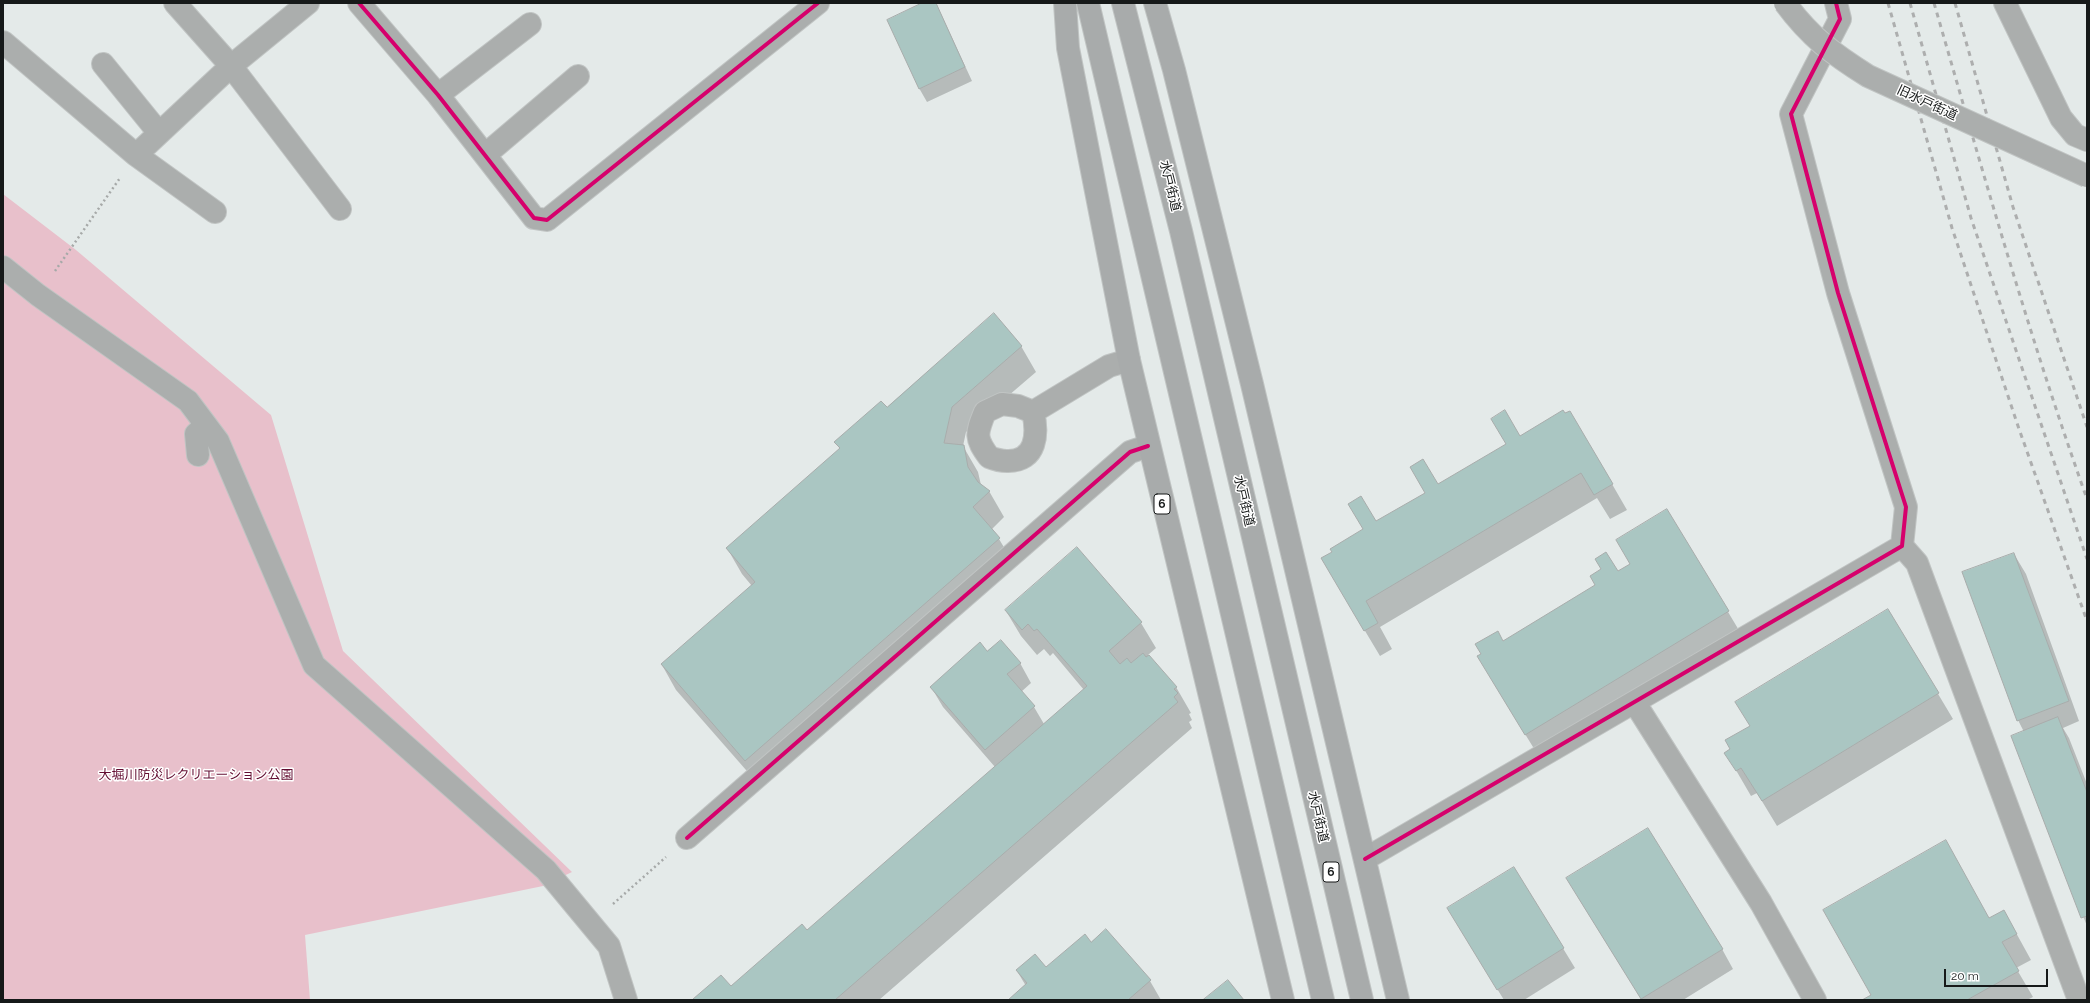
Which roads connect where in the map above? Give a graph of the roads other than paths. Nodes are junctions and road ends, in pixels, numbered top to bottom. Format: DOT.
graph roads {
  1 [pos="175,3"];
  2 [pos="308,3"];
  3 [pos="359,3"];
  4 [pos="818,3"];
  5 [pos="1065,3"];
  6 [pos="1088,3"];
  7 [pos="1123,3"];
  8 [pos="1154,3"];
  9 [pos="1786,3"];
  10 [pos="1836,3"];
  11 [pos="2005,3"];
  12 [pos="530,24"];
  13 [pos="3,42"];
  14 [pos="103,64"];
  15 [pos="231,66"];
  16 [pos="578,76"];
  17 [pos="438,95"];
  18 [pos="159,133"];
  19 [pos="2087,140"];
  20 [pos="136,155"];
  21 [pos="485,155"];
  22 [pos="2087,176"];
  23 [pos="340,209"];
  24 [pos="216,212"];
  25 [pos="3,267"];
  26 [pos="1129,360"];
  27 [pos="1033,412"];
  28 [pos="206,425"];
  29 [pos="1148,446"];
  30 [pos="198,455"];
  31 [pos="1902,546"];
  32 [pos="1635,703"];
  33 [pos="687,838"];
  34 [pos="1365,859"];
  35 [pos="626,1000"];
  36 [pos="1284,1000"];
  37 [pos="1323,1000"];
  38 [pos="1362,1000"];
  39 [pos="1398,1000"];
  40 [pos="1815,1000"];
  41 [pos="2079,1000"];
  1 -- 15 [label="street"];
  2 -- 15 [label="street"];
  3 -- 17 [label="street"];
  4 -- 21 [label="street"];
  5 -- 26 [label="highway, 6"];
  6 -- 37 [label="highway"];
  7 -- 38 [label="highway, 水戸街道 / 6"];
  8 -- 34 [label="highway"];
  9 -- 22 [label="street, 旧水戸街道, bridge"];
  10 -- 31 [label="street"];
  11 -- 19 [label="street"];
  12 -- 17 [label="street"];
  13 -- 20 [label="street"];
  14 -- 18 [label="street"];
  15 -- 18 [label="street"];
  15 -- 23 [label="street"];
  16 -- 21 [label="street"];
  17 -- 21 [label="street"];
  18 -- 20 [label="street"];
  20 -- 24 [label="street"];
  25 -- 28 [label="street"];
  26 -- 27 [label="street"];
  26 -- 29 [label="highway, 6"];
  28 -- 30 [label="street"];
  28 -- 35 [label="street"];
  29 -- 33 [label="street"];
  29 -- 36 [label="highway, 6"];
  31 -- 32 [label="street"];
  31 -- 41 [label="street"];
  32 -- 34 [label="street"];
  32 -- 40 [label="street"];
  34 -- 39 [label="highway"];
}
